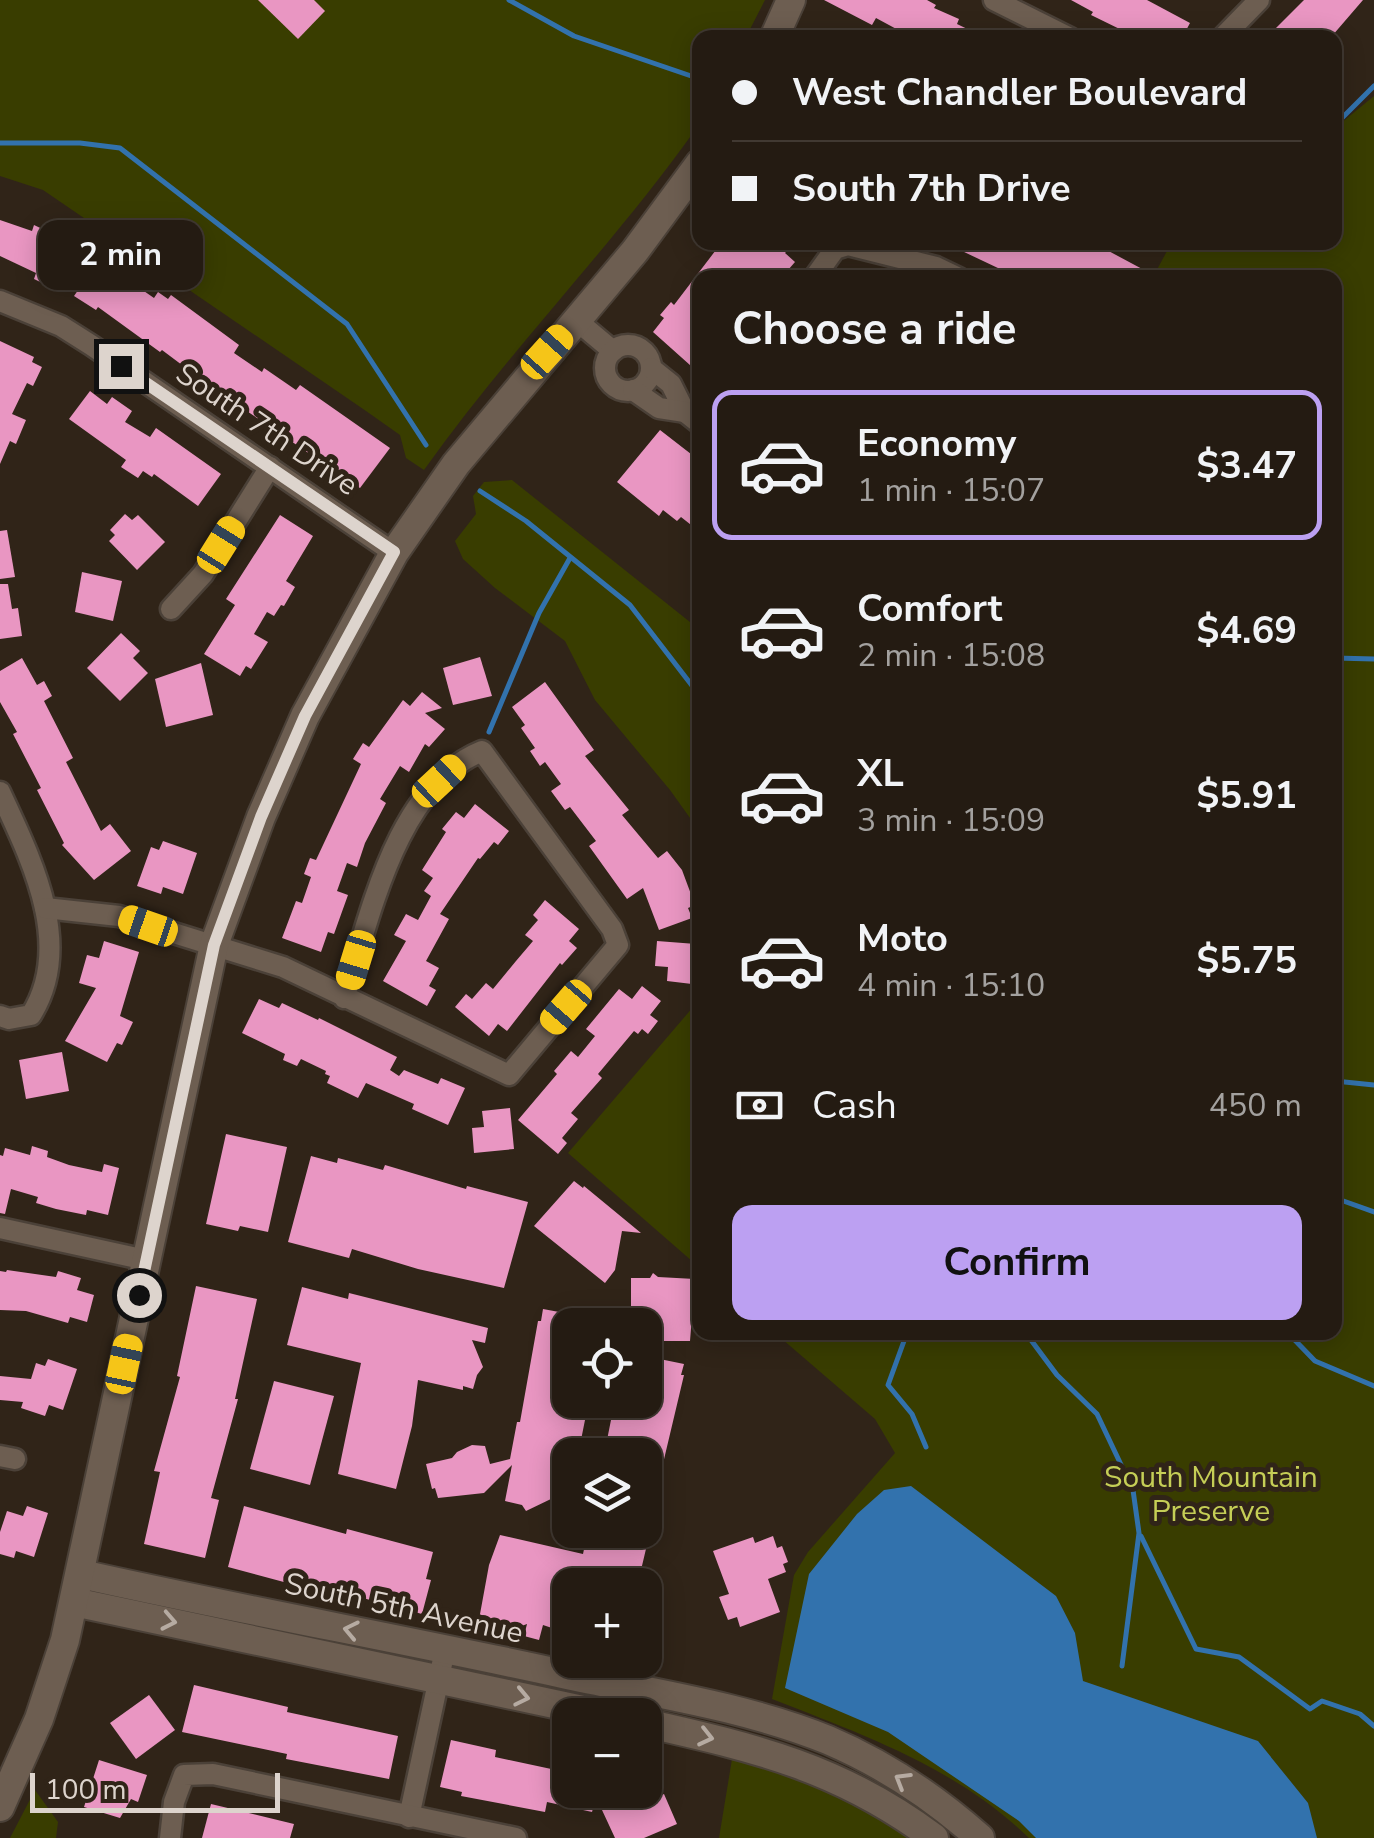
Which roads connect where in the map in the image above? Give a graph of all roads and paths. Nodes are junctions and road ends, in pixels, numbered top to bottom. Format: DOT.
graph roads {
  1 [pos="792,0"];
  2 [pos="1259,0"];
  3 [pos="1008,3"];
  4 [pos="778,30"];
  5 [pos="1056,30"];
  6 [pos="1230,30"];
  7 [pos="692,174"];
  8 [pos="867,250"];
  9 [pos="941,270"];
  10 [pos="0,300"];
  11 [pos="576,320"];
  12 [pos="612,351"];
  13 [pos="652,368"];
  14 [pos="633,390"];
  15 [pos="692,414"];
  16 [pos="692,417"];
  17 [pos="270,467"];
  18 [pos="394,552"];
  19 [pos="170,609"];
  20 [pos="0,792"];
  21 [pos="45,908"];
  22 [pos="214,945"];
  23 [pos="344,998"];
  24 [pos="0,1016"];
  25 [pos="0,1228"];
  26 [pos="146,1260"];
  27 [pos="81,1574"];
  28 [pos="74,1602"];
  29 [pos="445,1650"];
  30 [pos="438,1680"];
  31 [pos="552,1704"];
  32 [pos="662,1728"];
  33 [pos="0,1808"];
  34 [pos="408,1817"];
  35 [pos="170,1838"];
  36 [pos="516,1838"];
  37 [pos="934,1838"];
  38 [pos="980,1838"];
  1 -- 4 [label="main road"];
  2 -- 6 [label="street"];
  3 -- 5 [label="street"];
  7 -- 11 [label="main road"];
  8 -- 9 [label="street"];
  10 -- 17 [label="street, South 7th Drive"];
  11 -- 12 [label="street"];
  11 -- 18 [label="main road"];
  12 -- 13 [label="street"];
  12 -- 14 [label="street"];
  13 -- 14 [label="street"];
  13 -- 15 [label="street"];
  14 -- 16 [label="street"];
  17 -- 18 [label="street, South 7th Drive"];
  17 -- 19 [label="street"];
  18 -- 22 [label="main road"];
  20 -- 21 [label="street"];
  21 -- 22 [label="street"];
  21 -- 24 [label="street"];
  22 -- 23 [label="street"];
  22 -- 26 [label="main road"];
  23 -- 23 [label="street"];
  25 -- 26 [label="street"];
  26 -- 27 [label="main road"];
  27 -- 28 [label="main road"];
  29 -- 27 [label="main road, South 5th Avenue, one-way"];
  28 -- 30 [label="main road, South 5th Avenue, one-way"];
  28 -- 33 [label="main road"];
  29 -- 30 [label="street"];
  38 -- 29 [label="main road, South 5th Avenue, one-way"];
  30 -- 31 [label="main road, South 5th Avenue, one-way"];
  30 -- 34 [label="street"];
  32 -- 37 [label="main road, one-way"];
  34 -- 35 [label="street"];
  34 -- 36 [label="street"];
}
